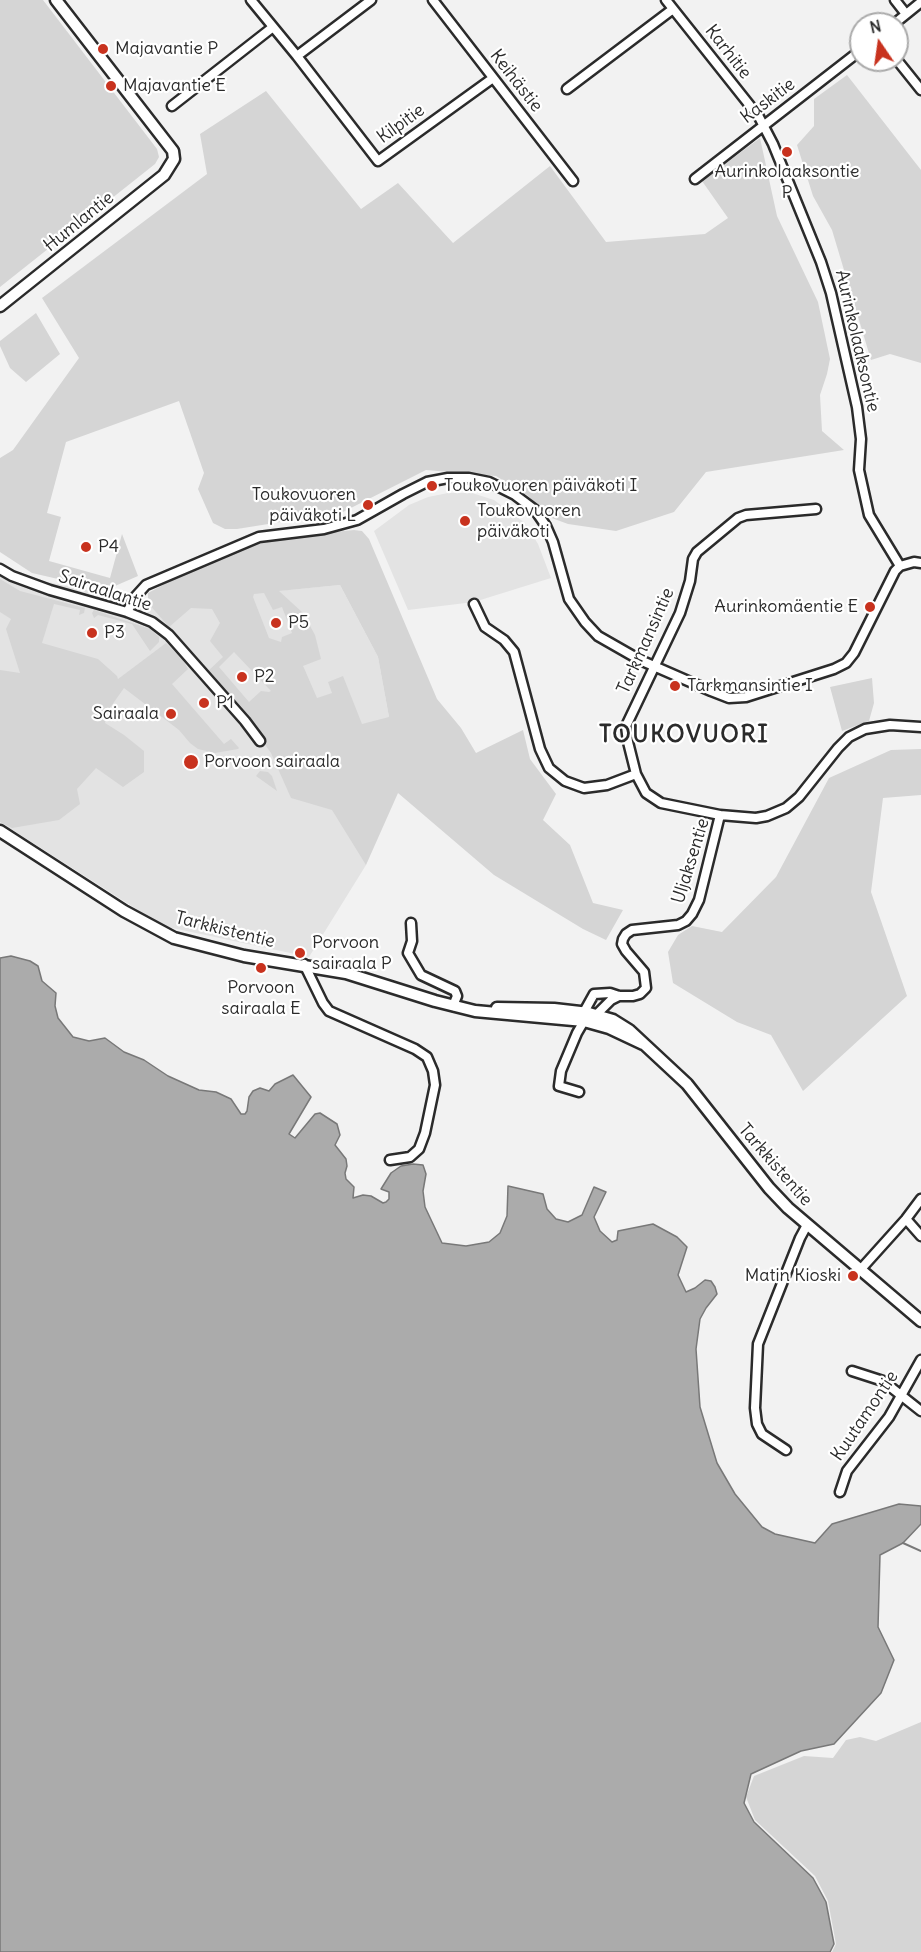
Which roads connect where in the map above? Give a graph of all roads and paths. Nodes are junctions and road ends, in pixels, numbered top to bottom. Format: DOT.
graph roads {
  1 [pos="56,0"];
  2 [pos="251,0"];
  3 [pos="371,0"];
  4 [pos="433,0"];
  5 [pos="666,0"];
  6 [pos="895,0"];
  7 [pos="921,2"];
  8 [pos="673,9"];
  9 [pos="904,12"];
  10 [pos="908,12"];
  11 [pos="273,27"];
  12 [pos="297,56"];
  13 [pos="849,59"];
  14 [pos="907,72"];
  15 [pos="493,78"];
  16 [pos="567,89"];
  17 [pos="921,90"];
  18 [pos="172,106"];
  19 [pos="764,125"];
  20 [pos="695,179"];
  21 [pos="573,182"];
  22 [pos="0,306"];
  23 [pos="816,509"];
  24 [pos="921,562"];
  25 [pos="900,566"];
  26 [pos="0,569"];
  27 [pos="474,604"];
  28 [pos="127,612"];
  29 [pos="655,666"];
  30 [pos="921,727"];
  31 [pos="260,741"];
  32 [pos="636,774"];
  33 [pos="720,815"];
  34 [pos="0,831"];
  35 [pos="411,923"];
  36 [pos="304,964"];
  37 [pos="619,996"];
  38 [pos="459,1006"];
  39 [pos="597,1015"];
  40 [pos="584,1017"];
  41 [pos="643,1044"];
  42 [pos="579,1092"];
  43 [pos="390,1160"];
  44 [pos="921,1199"];
  45 [pos="906,1219"];
  46 [pos="807,1225"];
  47 [pos="921,1236"];
  48 [pos="861,1269"];
  49 [pos="921,1321"];
  50 [pos="921,1360"];
  51 [pos="852,1371"];
  52 [pos="901,1394"];
  53 [pos="921,1411"];
  54 [pos="786,1450"];
  55 [pos="840,1492"];
  1 -- 22 [label="street, Humlantie"];
  2 -- 11 [label="street"];
  3 -- 12 [label="street"];
  4 -- 15 [label="street, Keihästie"];
  5 -- 8 [label="street, Karhitie"];
  6 -- 9 [label="street"];
  7 -- 10 [label="street"];
  8 -- 16 [label="street"];
  8 -- 19 [label="street, Karhitie"];
  11 -- 12 [label="street"];
  11 -- 18 [label="street"];
  12 -- 15 [label="street, Kilpitie"];
  13 -- 19 [label="street, Kaskitie"];
  14 -- 17 [label="street"];
  15 -- 21 [label="street, Keihästie"];
  19 -- 20 [label="street, Kaskitie"];
  19 -- 25 [label="street, Aurinkolaaksontie"];
  23 -- 29 [label="street, Tarkmansintie"];
  24 -- 25 [label="street"];
  25 -- 29 [label="street"];
  26 -- 28 [label="street, Sairaalantie"];
  27 -- 32 [label="street"];
  28 -- 29 [label="street"];
  28 -- 31 [label="street, Sairaalantie"];
  29 -- 32 [label="street, Tarkmansintie"];
  30 -- 33 [label="street, Uljaksentie"];
  32 -- 33 [label="street, Tarkmansintie"];
  33 -- 37 [label="street, Uljaksentie"];
  34 -- 36 [label="street, Tarkkistentie"];
  35 -- 38 [label="street"];
  36 -- 38 [label="street, Tarkkistentie"];
  36 -- 43 [label="street"];
  37 -- 39 [label="street, Uljaksentie"];
  37 -- 40 [label="street, Uljaksentie"];
  38 -- 40 [label="street, Tarkkistentie"];
  39 -- 40 [label="street, Tarkkistentie"];
  39 -- 41 [label="street, Tarkkistentie"];
  40 -- 41 [label="street, Tarkkistentie"];
  40 -- 42 [label="street"];
  41 -- 46 [label="street, Tarkkistentie"];
  44 -- 45 [label="street"];
  45 -- 47 [label="street"];
  45 -- 48 [label="street"];
  46 -- 48 [label="street, Tarkkistentie"];
  46 -- 54 [label="street"];
  48 -- 49 [label="street, Tarkkistentie"];
  50 -- 52 [label="street, Kuutamontie"];
  51 -- 52 [label="street"];
  52 -- 53 [label="street"];
  52 -- 55 [label="street, Kuutamontie"];
}
